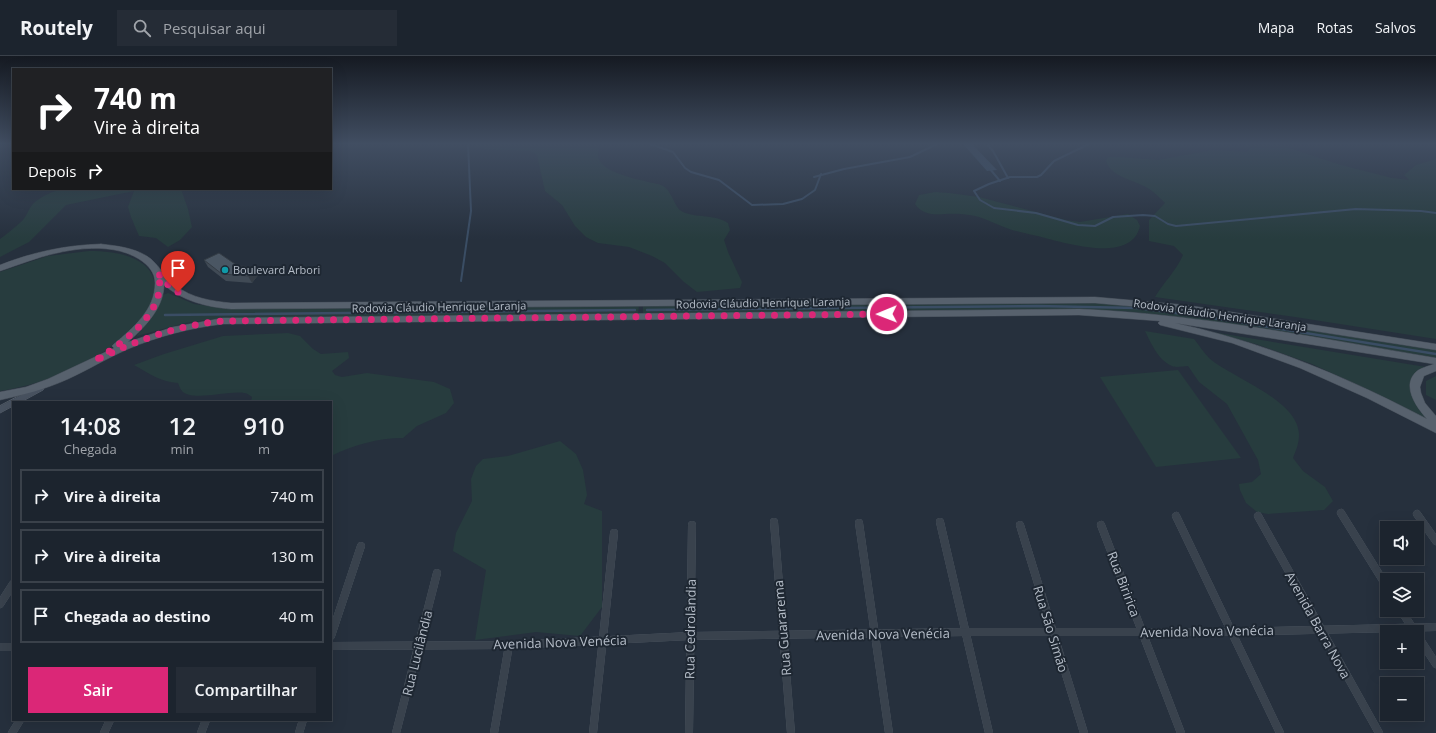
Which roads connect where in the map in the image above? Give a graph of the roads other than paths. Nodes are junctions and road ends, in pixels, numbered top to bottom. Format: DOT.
graph roads {
  1 [pos="0,268"];
  2 [pos="158,273"];
  3 [pos="1057,312"];
  4 [pos="1436,347"];
  5 [pos="94,361"];
  6 [pos="1436,361"];
  7 [pos="1436,367"];
  8 [pos="57,379"];
  9 [pos="0,396"];
  10 [pos="15,401"];
  11 [pos="12,403"];
  12 [pos="0,410"];
  13 [pos="1436,422"];
  14 [pos="1436,429"];
  15 [pos="1341,513"];
  16 [pos="1417,514"];
  17 [pos="1176,516"];
  18 [pos="1258,516"];
  19 [pos="774,522"];
  20 [pos="940,522"];
  21 [pos="859,523"];
  22 [pos="692,525"];
  23 [pos="1020,525"];
  24 [pos="1101,525"];
  25 [pos="614,533"];
  26 [pos="1436,541"];
  27 [pos="361,546"];
  28 [pos="437,573"];
  29 [pos="1380,576"];
  30 [pos="12,586"];
  31 [pos="0,604"];
  32 [pos="1436,627"];
  33 [pos="1320,629"];
  34 [pos="1424,629"];
  35 [pos="1380,630"];
  36 [pos="966,632"];
  37 [pos="1230,632"];
  38 [pos="332,633"];
  39 [pos="1052,633"];
  40 [pos="1142,633"];
  41 [pos="874,634"];
  42 [pos="782,635"];
  43 [pos="690,636"];
  44 [pos="602,640"];
  45 [pos="509,645"];
  46 [pos="332,646"];
  47 [pos="419,646"];
  48 [pos="1424,646"];
  49 [pos="0,647"];
  50 [pos="12,647"];
  51 [pos="1436,664"];
  52 [pos="19,721"];
  53 [pos="110,721"];
  54 [pos="206,721"];
  55 [pos="303,721"];
  56 [pos="12,733"];
  57 [pos="104,733"];
  58 [pos="201,733"];
  59 [pos="299,733"];
  60 [pos="396,733"];
  61 [pos="494,733"];
  62 [pos="592,733"];
  63 [pos="689,733"];
  64 [pos="791,733"];
  65 [pos="889,733"];
  66 [pos="989,733"];
  67 [pos="1084,733"];
  68 [pos="1181,733"];
  69 [pos="1280,733"];
  70 [pos="1379,733"];
  1 -- 2 [label="main road, Rodovia Cláudio Henrique Laranja"];
  2 -- 4 [label="main road, Rodovia Cláudio Henrique Laranja"];
  2 -- 5 [label="main road"];
  3 -- 5 [label="main road, Rodovia Cláudio Henrique Laranja"];
  3 -- 6 [label="main road, Rodovia Cláudio Henrique Laranja"];
  3 -- 14 [label="main road"];
  5 -- 8 [label="main road"];
  7 -- 13 [label="main road"];
  8 -- 9 [label="main road"];
  8 -- 10 [label="main road"];
  11 -- 12 [label="main road"];
  15 -- 29 [label="street"];
  16 -- 26 [label="street"];
  17 -- 37 [label="street"];
  18 -- 33 [label="street, Avenida Barra Nova"];
  19 -- 42 [label="street, Rua Guararema"];
  20 -- 36 [label="street"];
  21 -- 41 [label="street"];
  22 -- 43 [label="street, Rua Cedrolândia"];
  23 -- 39 [label="street, Rua São Simão"];
  24 -- 40 [label="street, Rua Biririca"];
  25 -- 44 [label="street"];
  27 -- 38 [label="street"];
  28 -- 47 [label="street, Rua Lucilândia"];
  30 -- 31 [label="street"];
  32 -- 34 [label="street, Avenida Nova Venécia"];
  33 -- 35 [label="street, Avenida Nova Venécia"];
  33 -- 37 [label="street, Avenida Nova Venécia"];
  33 -- 70 [label="street, Avenida Barra Nova"];
  36 -- 39 [label="street, Avenida Nova Venécia"];
  36 -- 41 [label="street, Avenida Nova Venécia"];
  36 -- 66 [label="street"];
  37 -- 40 [label="street, Avenida Nova Venécia"];
  37 -- 69 [label="street"];
  39 -- 40 [label="street, Avenida Nova Venécia"];
  39 -- 67 [label="street, Rua São Simão"];
  40 -- 68 [label="street, Rua Biririca"];
  41 -- 42 [label="street, Avenida Nova Venécia"];
  41 -- 65 [label="street"];
  42 -- 43 [label="street, Avenida Nova Venécia"];
  42 -- 64 [label="street, Rua Guararema"];
  43 -- 44 [label="street, Avenida Nova Venécia"];
  43 -- 63 [label="street, Rua Cedrolândia"];
  44 -- 45 [label="street, Avenida Nova Venécia"];
  44 -- 62 [label="street"];
  45 -- 47 [label="street, Avenida Nova Venécia"];
  45 -- 61 [label="street"];
  46 -- 47 [label="street, Avenida Nova Venécia"];
  47 -- 60 [label="street, Rua Lucilândia"];
  48 -- 51 [label="street"];
  49 -- 50 [label="street"];
  52 -- 56 [label="street"];
  53 -- 57 [label="street"];
  54 -- 58 [label="street"];
  55 -- 59 [label="street"];
}
